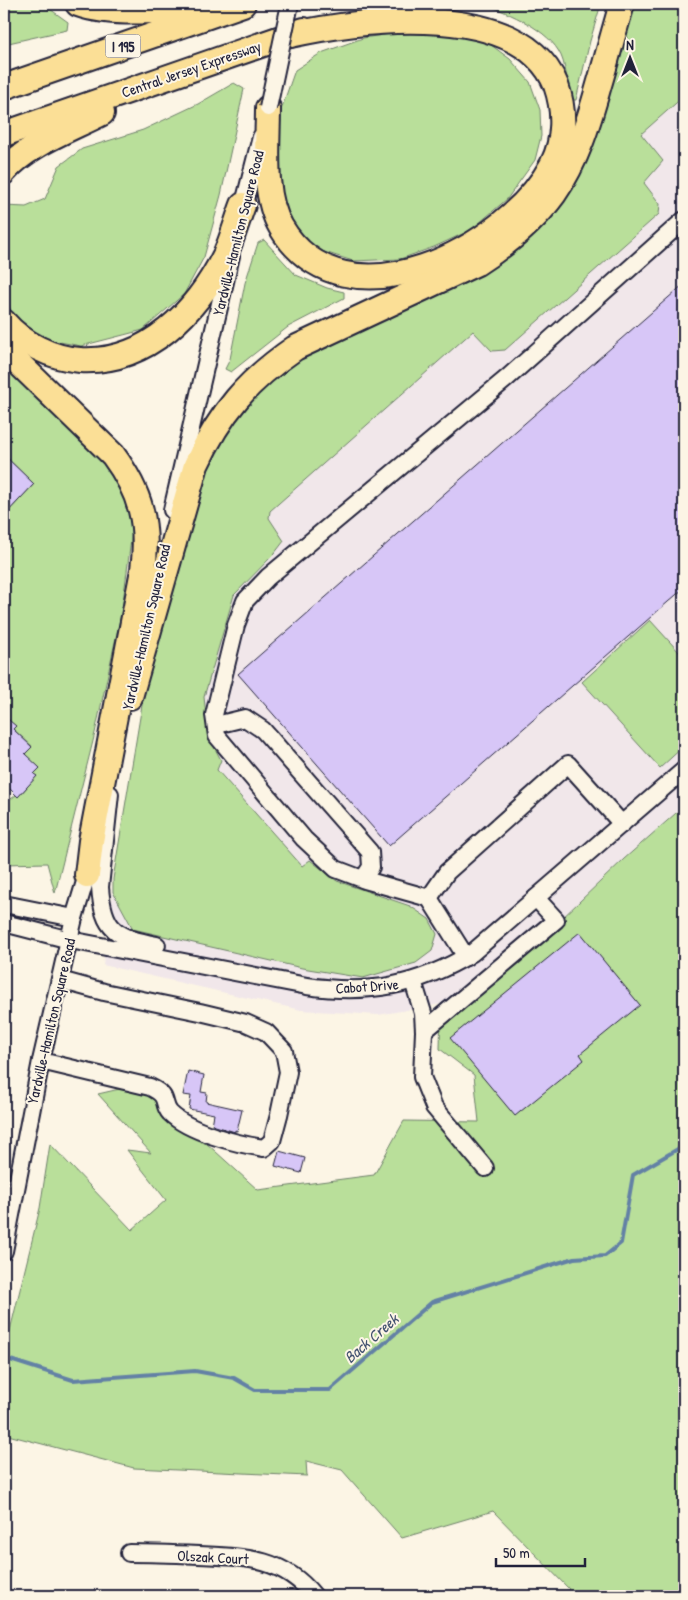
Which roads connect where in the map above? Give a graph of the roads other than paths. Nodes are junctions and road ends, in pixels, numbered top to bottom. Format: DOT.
graph roads {
  1 [pos="78,4"];
  2 [pos="243,4"];
  3 [pos="290,4"];
  4 [pos="379,4"];
  5 [pos="622,4"];
  6 [pos="290,35"];
  7 [pos="189,70"];
  8 [pos="4,88"];
  9 [pos="268,108"];
  10 [pos="4,134"];
  11 [pos="4,172"];
  12 [pos="243,205"];
  13 [pos="684,220"];
  14 [pos="4,322"];
  15 [pos="4,349"];
  16 [pos="130,697"];
  17 [pos="216,725"];
  18 [pos="684,770"];
  19 [pos="113,775"];
  20 [pos="622,824"];
  21 [pos="87,875"];
  22 [pos="363,879"];
  23 [pos="429,898"];
  24 [pos="536,898"];
  25 [pos="4,904"];
  26 [pos="74,918"];
  27 [pos="4,924"];
  28 [pos="70,940"];
  29 [pos="466,957"];
  30 [pos="60,980"];
  31 [pos="413,981"];
  32 [pos="307,986"];
  33 [pos="424,1031"];
  34 [pos="41,1061"];
  35 [pos="485,1168"];
  36 [pos="4,1250"];
  37 [pos="129,1552"];
  38 [pos="314,1596"];
  1 -- 2 [label="highway"];
  2 -- 8 [label="highway, I 195"];
  3 -- 9 [label="street, Yardville-Hamilton Square Road, bridge"];
  4 -- 6 [label="highway, Central Jersey Expressway"];
  5 -- 16 [label="highway"];
  6 -- 7 [label="highway, Central Jersey Expressway"];
  6 -- 9 [label="highway"];
  7 -- 10 [label="highway, Central Jersey Expressway"];
  7 -- 11 [label="highway"];
  9 -- 12 [label="street, Yardville-Hamilton Square Road"];
  12 -- 14 [label="highway"];
  12 -- 16 [label="street, Yardville-Hamilton Square Road"];
  13 -- 17 [label="street"];
  15 -- 21 [label="highway"];
  16 -- 19 [label="street, Yardville-Hamilton Square Road"];
  17 -- 22 [label="street"];
  17 -- 22 [label="street"];
  18 -- 20 [label="street, Cabot Drive"];
  19 -- 21 [label="street, Yardville-Hamilton Square Road"];
  19 -- 32 [label="street"];
  20 -- 23 [label="street"];
  20 -- 24 [label="street, Cabot Drive"];
  21 -- 26 [label="street, Yardville-Hamilton Square Road"];
  22 -- 23 [label="street"];
  23 -- 29 [label="street"];
  24 -- 29 [label="street, Cabot Drive"];
  24 -- 33 [label="street"];
  25 -- 26 [label="street"];
  26 -- 28 [label="street, Yardville-Hamilton Square Road"];
  27 -- 28 [label="street, Cabot Drive"];
  28 -- 30 [label="street, Yardville-Hamilton Square Road"];
  28 -- 32 [label="street, Cabot Drive"];
  29 -- 31 [label="street, Cabot Drive"];
  30 -- 34 [label="street, Yardville-Hamilton Square Road"];
  30 -- 34 [label="street"];
  31 -- 32 [label="street, Cabot Drive"];
  31 -- 33 [label="street"];
  33 -- 35 [label="street"];
  34 -- 36 [label="street, Yardville-Hamilton Square Road"];
  37 -- 38 [label="street, Olszak Court"];
}
